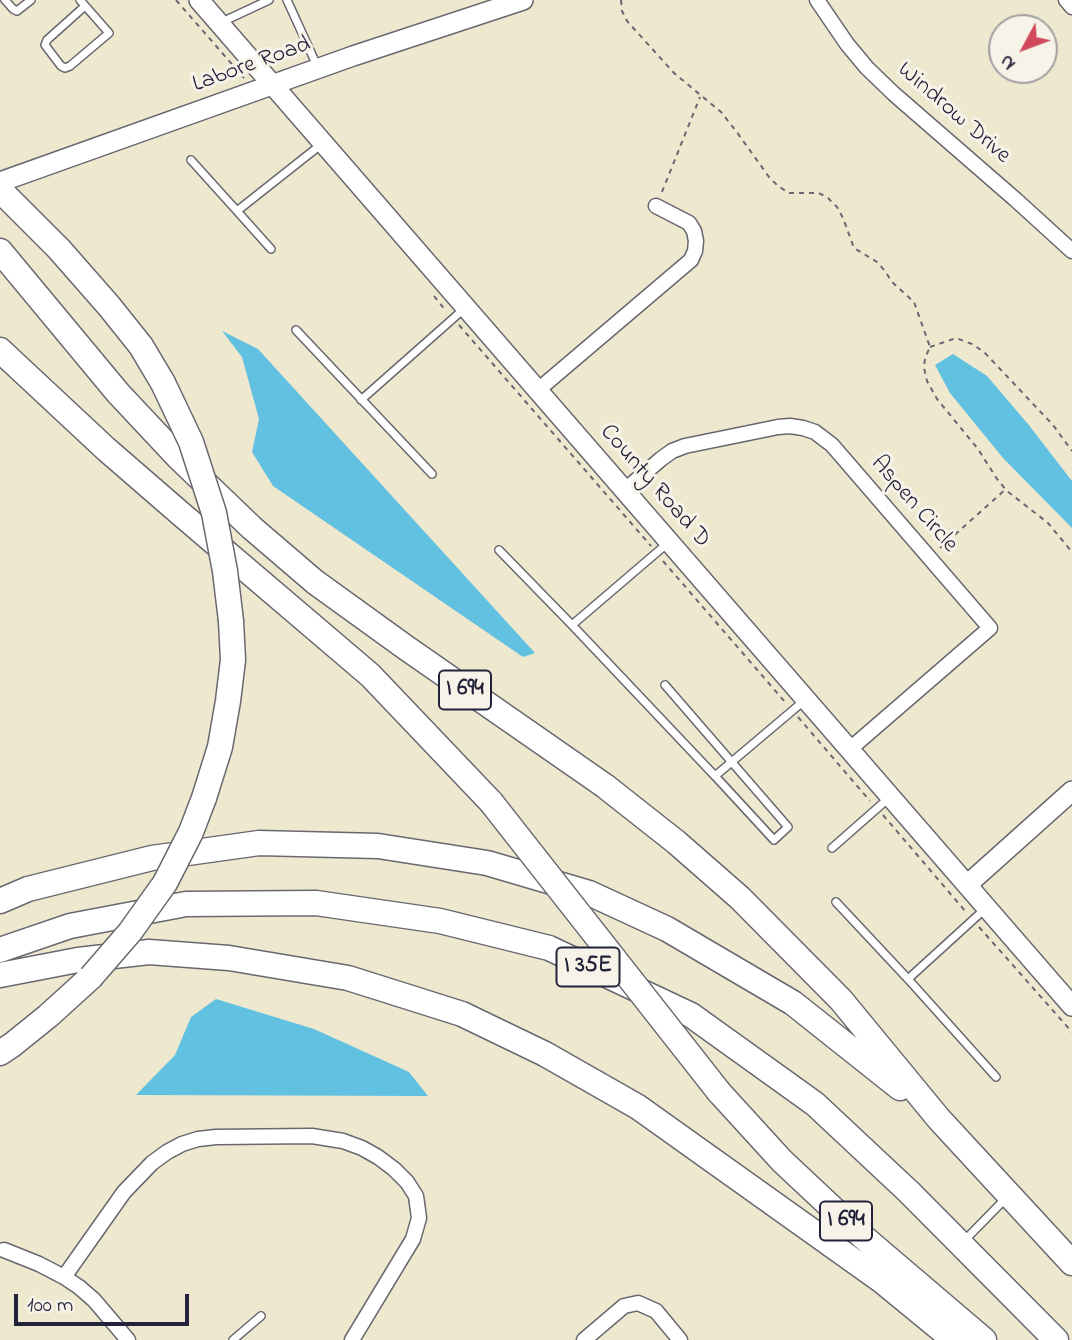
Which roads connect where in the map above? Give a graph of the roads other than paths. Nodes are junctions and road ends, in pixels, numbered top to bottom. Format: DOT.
graph roads {
  1 [pos="5,0"];
  2 [pos="31,0"];
  3 [pos="199,0"];
  4 [pos="269,0"];
  5 [pos="287,0"];
  6 [pos="523,0"];
  7 [pos="817,0"];
  8 [pos="1066,0"];
  9 [pos="83,3"];
  10 [pos="1072,7"];
  11 [pos="219,23"];
  12 [pos="319,68"];
  13 [pos="264,88"];
  14 [pos="323,143"];
  15 [pos="191,160"];
  16 [pos="0,182"];
  17 [pos="0,190"];
  18 [pos="656,206"];
  19 [pos="237,211"];
  20 [pos="271,249"];
  21 [pos="0,251"];
  22 [pos="1072,251"];
  23 [pos="459,313"];
  24 [pos="296,330"];
  25 [pos="0,350"];
  26 [pos="538,390"];
  27 [pos="361,400"];
  28 [pos="432,474"];
  29 [pos="625,490"];
  30 [pos="663,547"];
  31 [pos="499,550"];
  32 [pos="572,625"];
  33 [pos="665,685"];
  34 [pos="799,705"];
  35 [pos="849,749"];
  36 [pos="731,763"];
  37 [pos="715,776"];
  38 [pos="1072,791"];
  39 [pos="884,803"];
  40 [pos="832,848"];
  41 [pos="967,885"];
  42 [pos="0,901"];
  43 [pos="836,902"];
  44 [pos="980,914"];
  45 [pos="0,950"];
  46 [pos="0,975"];
  47 [pos="908,979"];
  48 [pos="1072,1006"];
  49 [pos="0,1053"];
  50 [pos="996,1077"];
  51 [pos="939,1119"];
  52 [pos="1009,1195"];
  53 [pos="961,1244"];
  54 [pos="4,1250"];
  55 [pos="1072,1263"];
  56 [pos="64,1277"];
  57 [pos="261,1316"];
  58 [pos="128,1340"];
  59 [pos="233,1340"];
  60 [pos="352,1340"];
  61 [pos="584,1340"];
  62 [pos="680,1340"];
  63 [pos="954,1340"];
  64 [pos="984,1340"];
  65 [pos="1056,1340"];
  1 -- 2 [label="lane"];
  3 -- 11 [label="street, County Road D"];
  4 -- 11 [label="lane"];
  5 -- 12 [label="lane"];
  6 -- 12 [label="street, Labore Road"];
  7 -- 22 [label="street, Windrow Drive"];
  8 -- 10 [label="street"];
  9 -- 9 [label="lane"];
  11 -- 13 [label="street, County Road D"];
  12 -- 13 [label="street, Labore Road"];
  13 -- 14 [label="street, County Road D"];
  13 -- 16 [label="street, Labore Road"];
  14 -- 19 [label="lane"];
  14 -- 23 [label="street, County Road D"];
  15 -- 19 [label="lane"];
  17 -- 49 [label="highway, bridge"];
  18 -- 26 [label="street"];
  19 -- 20 [label="lane"];
  21 -- 51 [label="highway, I 694"];
  23 -- 26 [label="street, County Road D"];
  23 -- 27 [label="lane"];
  24 -- 27 [label="lane"];
  25 -- 64 [label="highway, I 694, bridge"];
  26 -- 29 [label="street, County Road D"];
  27 -- 28 [label="lane"];
  29 -- 30 [label="street, County Road D"];
  29 -- 35 [label="street, Aspen Circle"];
  30 -- 32 [label="lane"];
  30 -- 34 [label="street, County Road D"];
  31 -- 32 [label="lane"];
  32 -- 37 [label="lane"];
  33 -- 36 [label="lane"];
  34 -- 35 [label="street, County Road D"];
  34 -- 36 [label="lane"];
  35 -- 39 [label="street, County Road D"];
  36 -- 37 [label="lane"];
  36 -- 37 [label="lane"];
  38 -- 41 [label="street"];
  39 -- 40 [label="lane"];
  39 -- 41 [label="street, County Road D"];
  41 -- 44 [label="street, County Road D"];
  42 -- 51 [label="highway, I 35E"];
  43 -- 47 [label="lane"];
  44 -- 47 [label="lane"];
  44 -- 48 [label="street, County Road D"];
  45 -- 53 [label="highway, I 35E"];
  46 -- 63 [label="highway"];
  47 -- 50 [label="lane"];
  51 -- 52 [label="highway, I 35E"];
  52 -- 53 [label="lane"];
  52 -- 55 [label="highway, I 35E"];
  53 -- 65 [label="highway, I 35E"];
  54 -- 56 [label="street"];
  56 -- 58 [label="street"];
  56 -- 60 [label="street"];
  57 -- 59 [label="lane"];
  61 -- 62 [label="street"];
}
